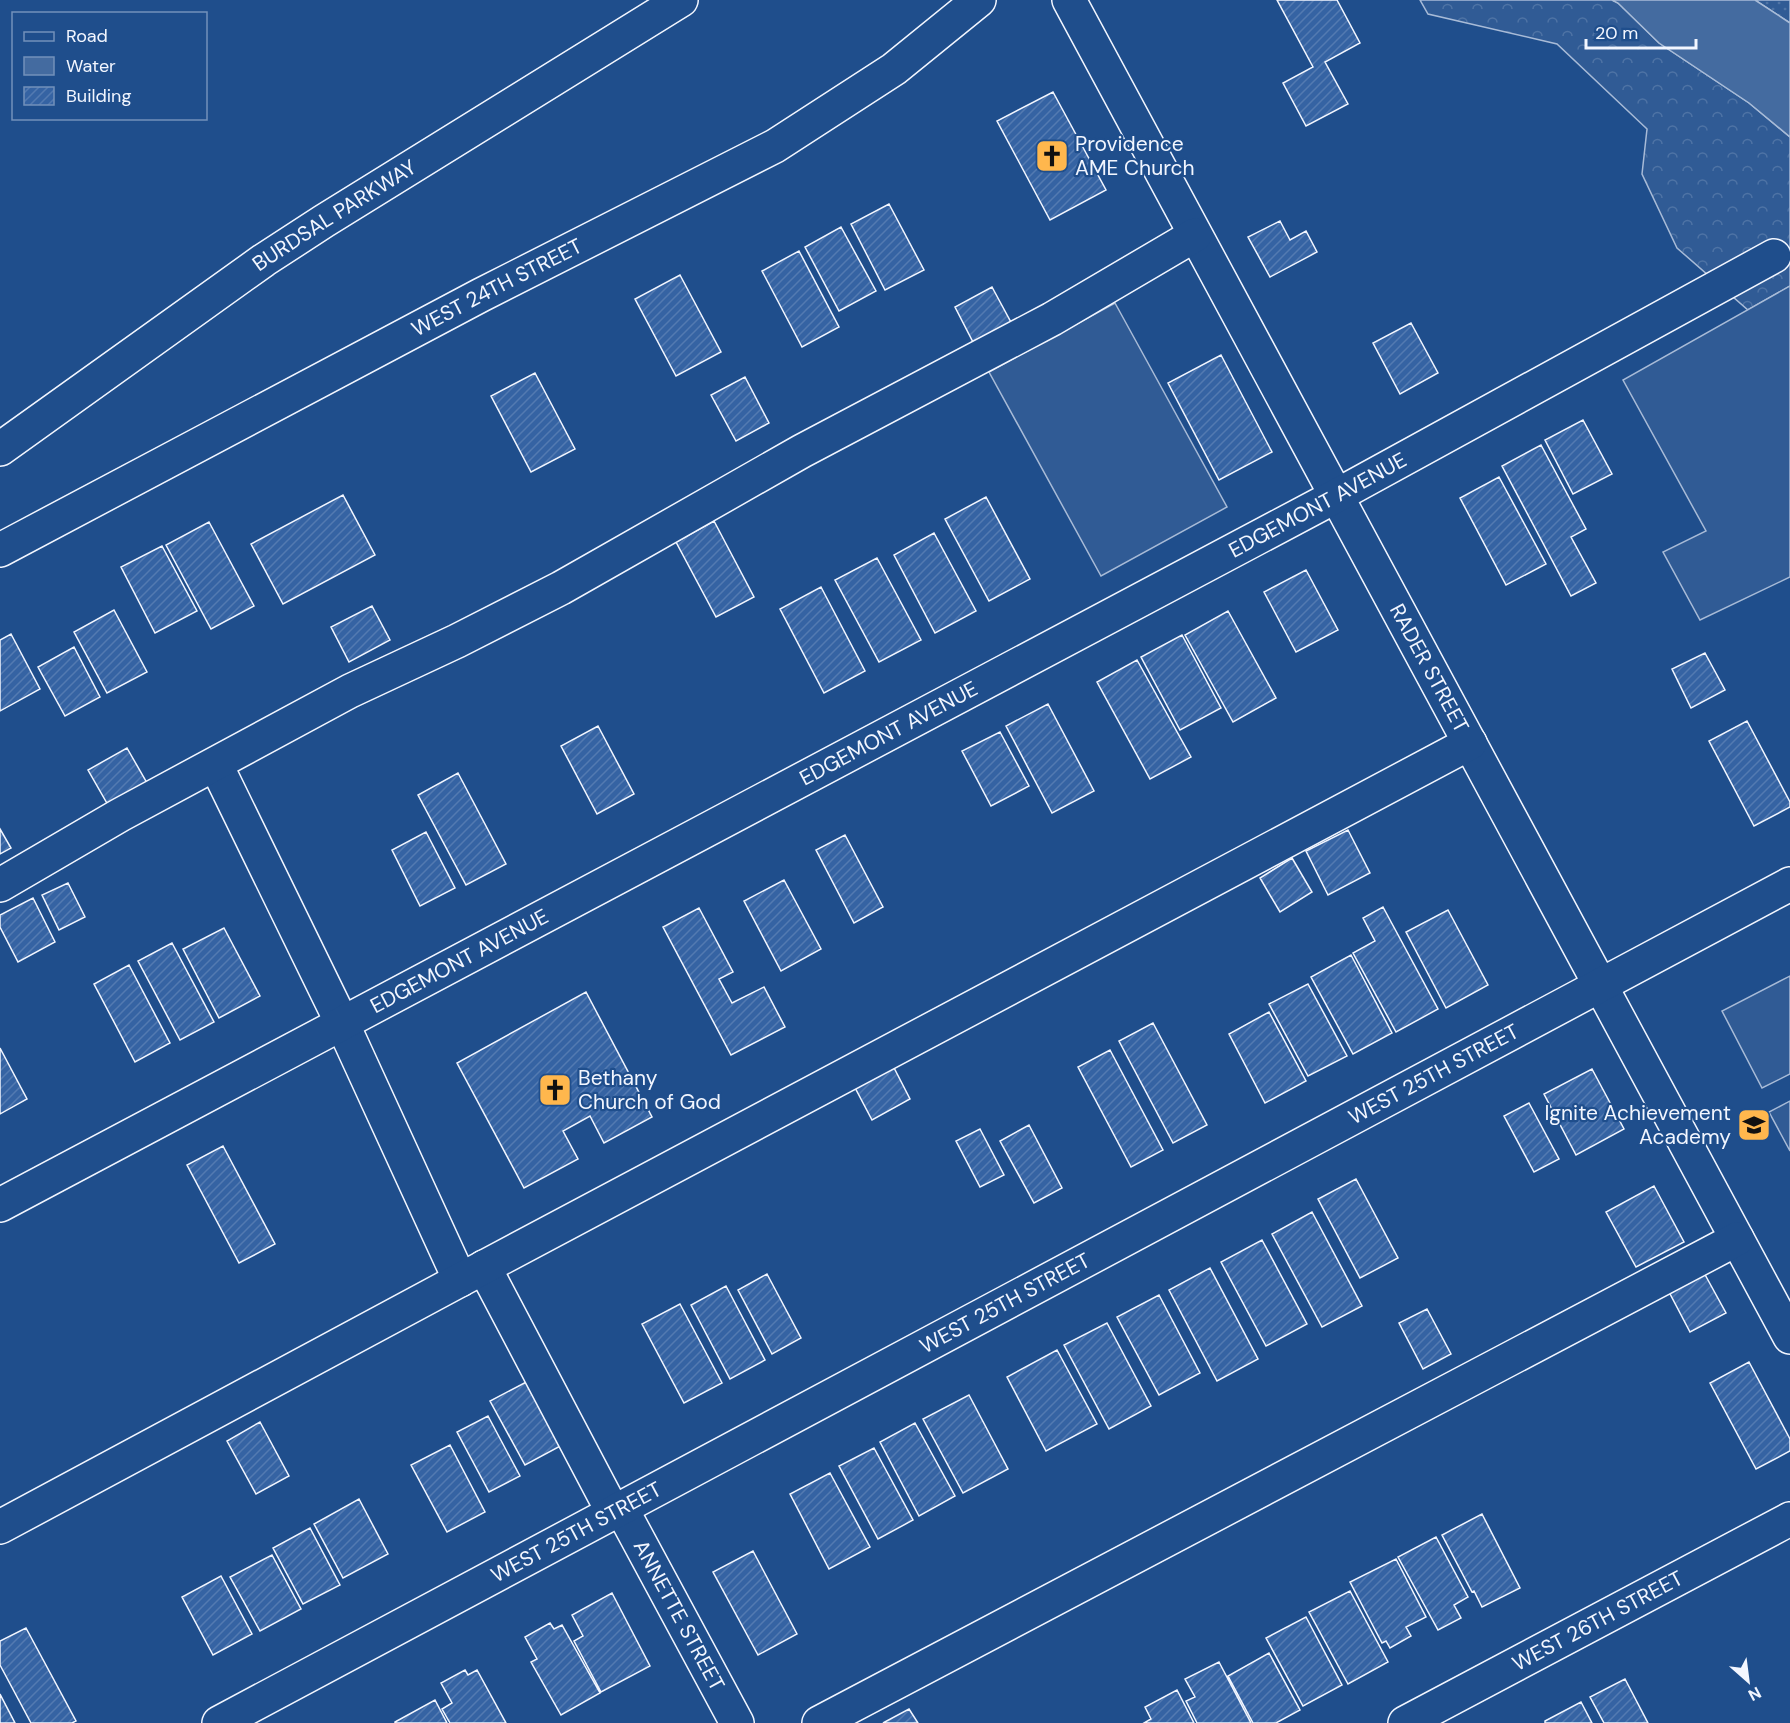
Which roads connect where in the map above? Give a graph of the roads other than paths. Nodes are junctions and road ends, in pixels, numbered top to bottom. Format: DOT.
graph roads {
  1 [pos="681,0"];
  2 [pos="979,0"];
  3 [pos="1069,0"];
  4 [pos="1195,235"];
  5 [pos="1774,256"];
  6 [pos="0,449"];
  7 [pos="1336,496"];
  8 [pos="0,550"];
  9 [pos="1470,743"];
  10 [pos="216,765"];
  11 [pos="1790,884"];
  12 [pos="0,885"];
  13 [pos="1601,985"];
  14 [pos="342,1023"];
  15 [pos="0,1205"];
  16 [pos="1737,1239"];
  17 [pos="472,1273"];
  18 [pos="1790,1337"];
  19 [pos="617,1510"];
  20 [pos="1790,1519"];
  21 [pos="0,1527"];
  22 [pos="219,1723"];
  23 [pos="737,1723"];
  24 [pos="819,1723"];
  25 [pos="1405,1723"];
  1 -- 6 [label="street, BURDSAL PARKWAY"];
  2 -- 8 [label="street, WEST 24TH STREET"];
  3 -- 4 [label="street, RADER STREET"];
  4 -- 7 [label="street, RADER STREET"];
  4 -- 10 [label="street"];
  5 -- 7 [label="street, EDGEMONT AVENUE"];
  7 -- 9 [label="street, RADER STREET"];
  7 -- 14 [label="street, EDGEMONT AVENUE"];
  9 -- 13 [label="street, RADER STREET"];
  9 -- 17 [label="street"];
  10 -- 12 [label="street"];
  10 -- 14 [label="street, ANNETTE STREET"];
  11 -- 13 [label="street, WEST 25TH STREET"];
  13 -- 16 [label="street, RADER STREET"];
  13 -- 19 [label="street, WEST 25TH STREET"];
  14 -- 15 [label="street, EDGEMONT AVENUE"];
  14 -- 17 [label="street, ANNETTE STREET"];
  16 -- 18 [label="street, RADER STREET"];
  16 -- 24 [label="street"];
  17 -- 19 [label="street, ANNETTE STREET"];
  17 -- 21 [label="street"];
  19 -- 22 [label="street, WEST 25TH STREET"];
  19 -- 23 [label="street, ANNETTE STREET"];
  20 -- 25 [label="street, WEST 26TH STREET"];
}
